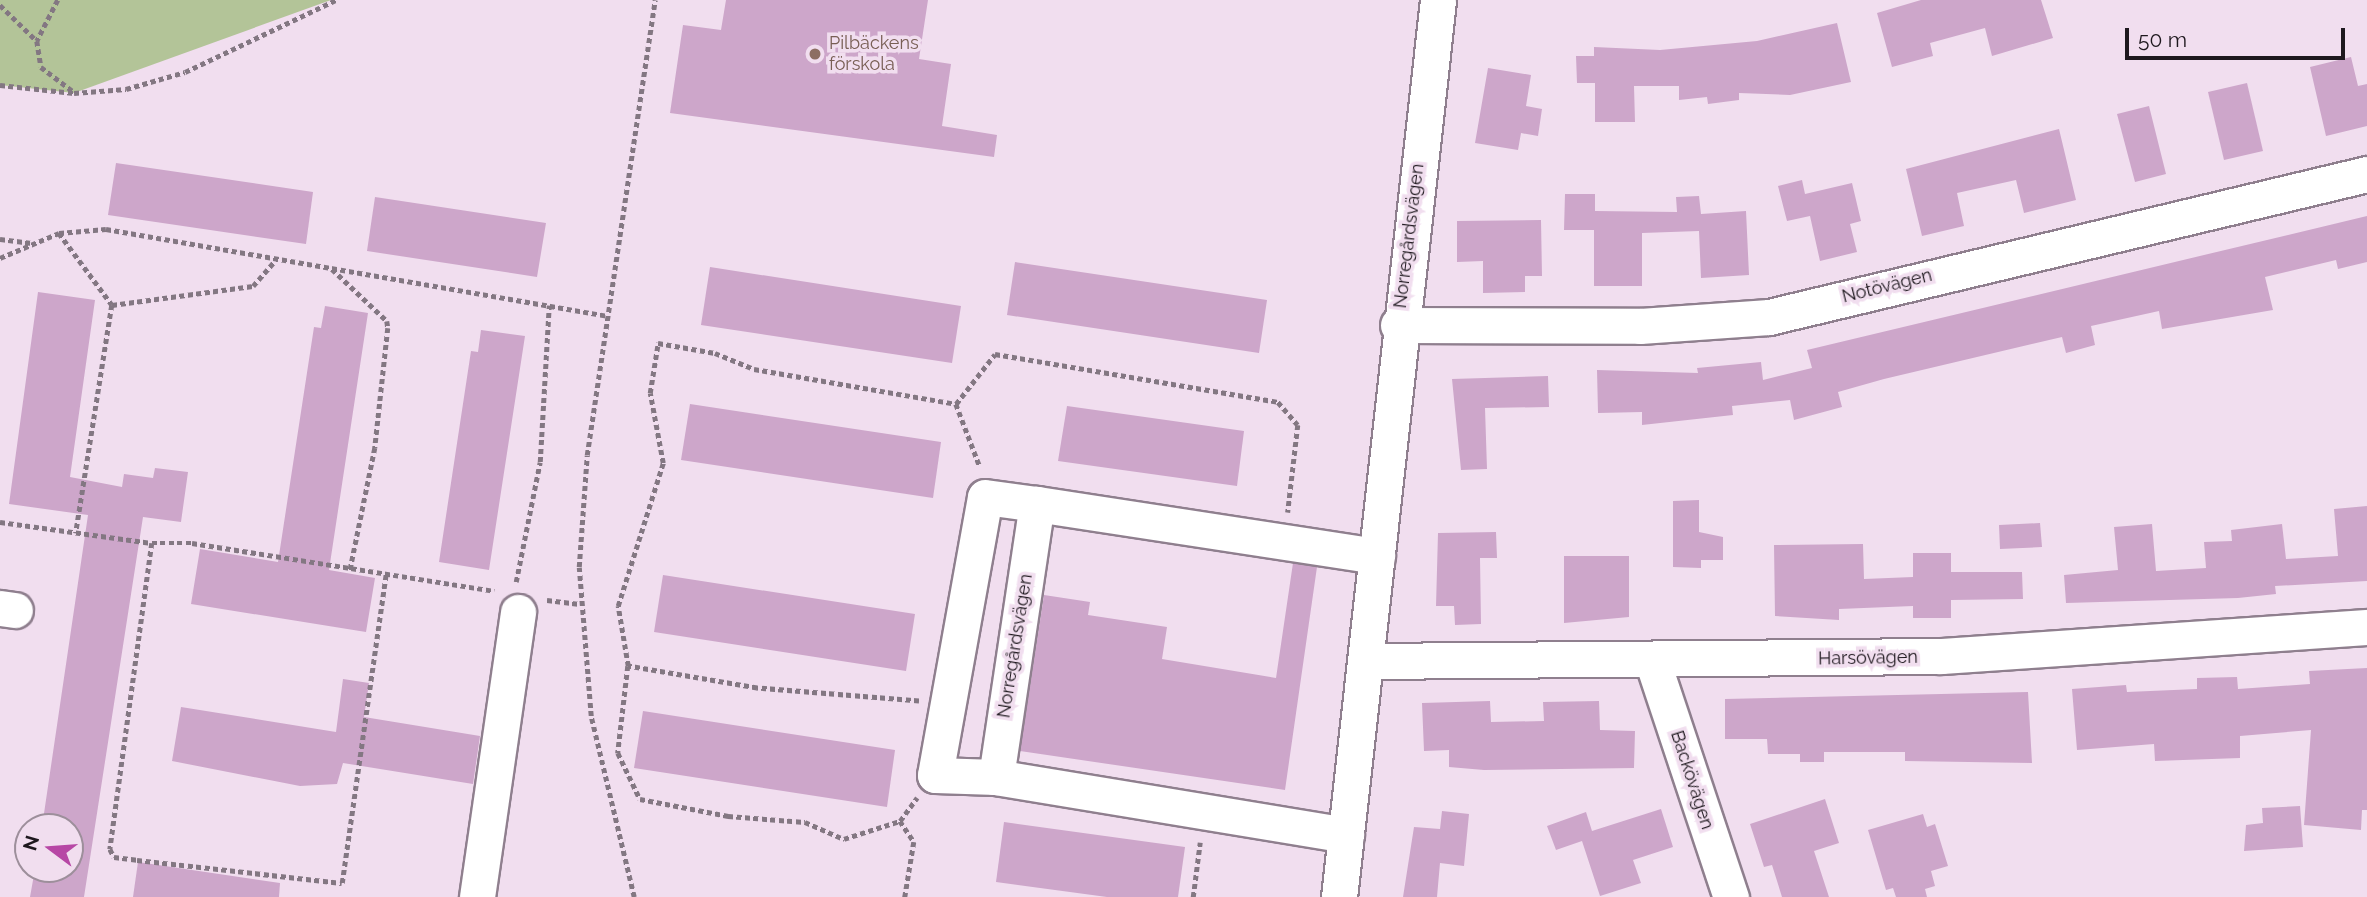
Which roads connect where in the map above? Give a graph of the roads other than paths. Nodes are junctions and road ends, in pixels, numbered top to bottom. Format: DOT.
graph roads {
  1 [pos="1438,0"];
  2 [pos="2367,174"];
  3 [pos="1398,325"];
  4 [pos="1037,503"];
  5 [pos="1377,556"];
  6 [pos="516,604"];
  7 [pos="2367,627"];
  8 [pos="1367,661"];
  9 [pos="1653,663"];
  10 [pos="996,777"];
  11 [pos="1346,835"];
  12 [pos="477,897"];
  13 [pos="1339,897"];
  14 [pos="1731,897"];
  1 -- 3 [label="street, Norregårdsvägen"];
  2 -- 3 [label="street, Notövägen"];
  3 -- 5 [label="street, Norregårdsvägen"];
  4 -- 5 [label="street"];
  4 -- 10 [label="street, Norregårdsvägen"];
  4 -- 10 [label="street"];
  5 -- 8 [label="street, Norregårdsvägen"];
  6 -- 12 [label="street"];
  7 -- 9 [label="street, Harsövägen"];
  8 -- 9 [label="street, Harsövägen"];
  8 -- 11 [label="street, Norregårdsvägen"];
  9 -- 14 [label="street, Backövägen"];
  10 -- 11 [label="street"];
  11 -- 13 [label="street, Norregårdsvägen"];
}
